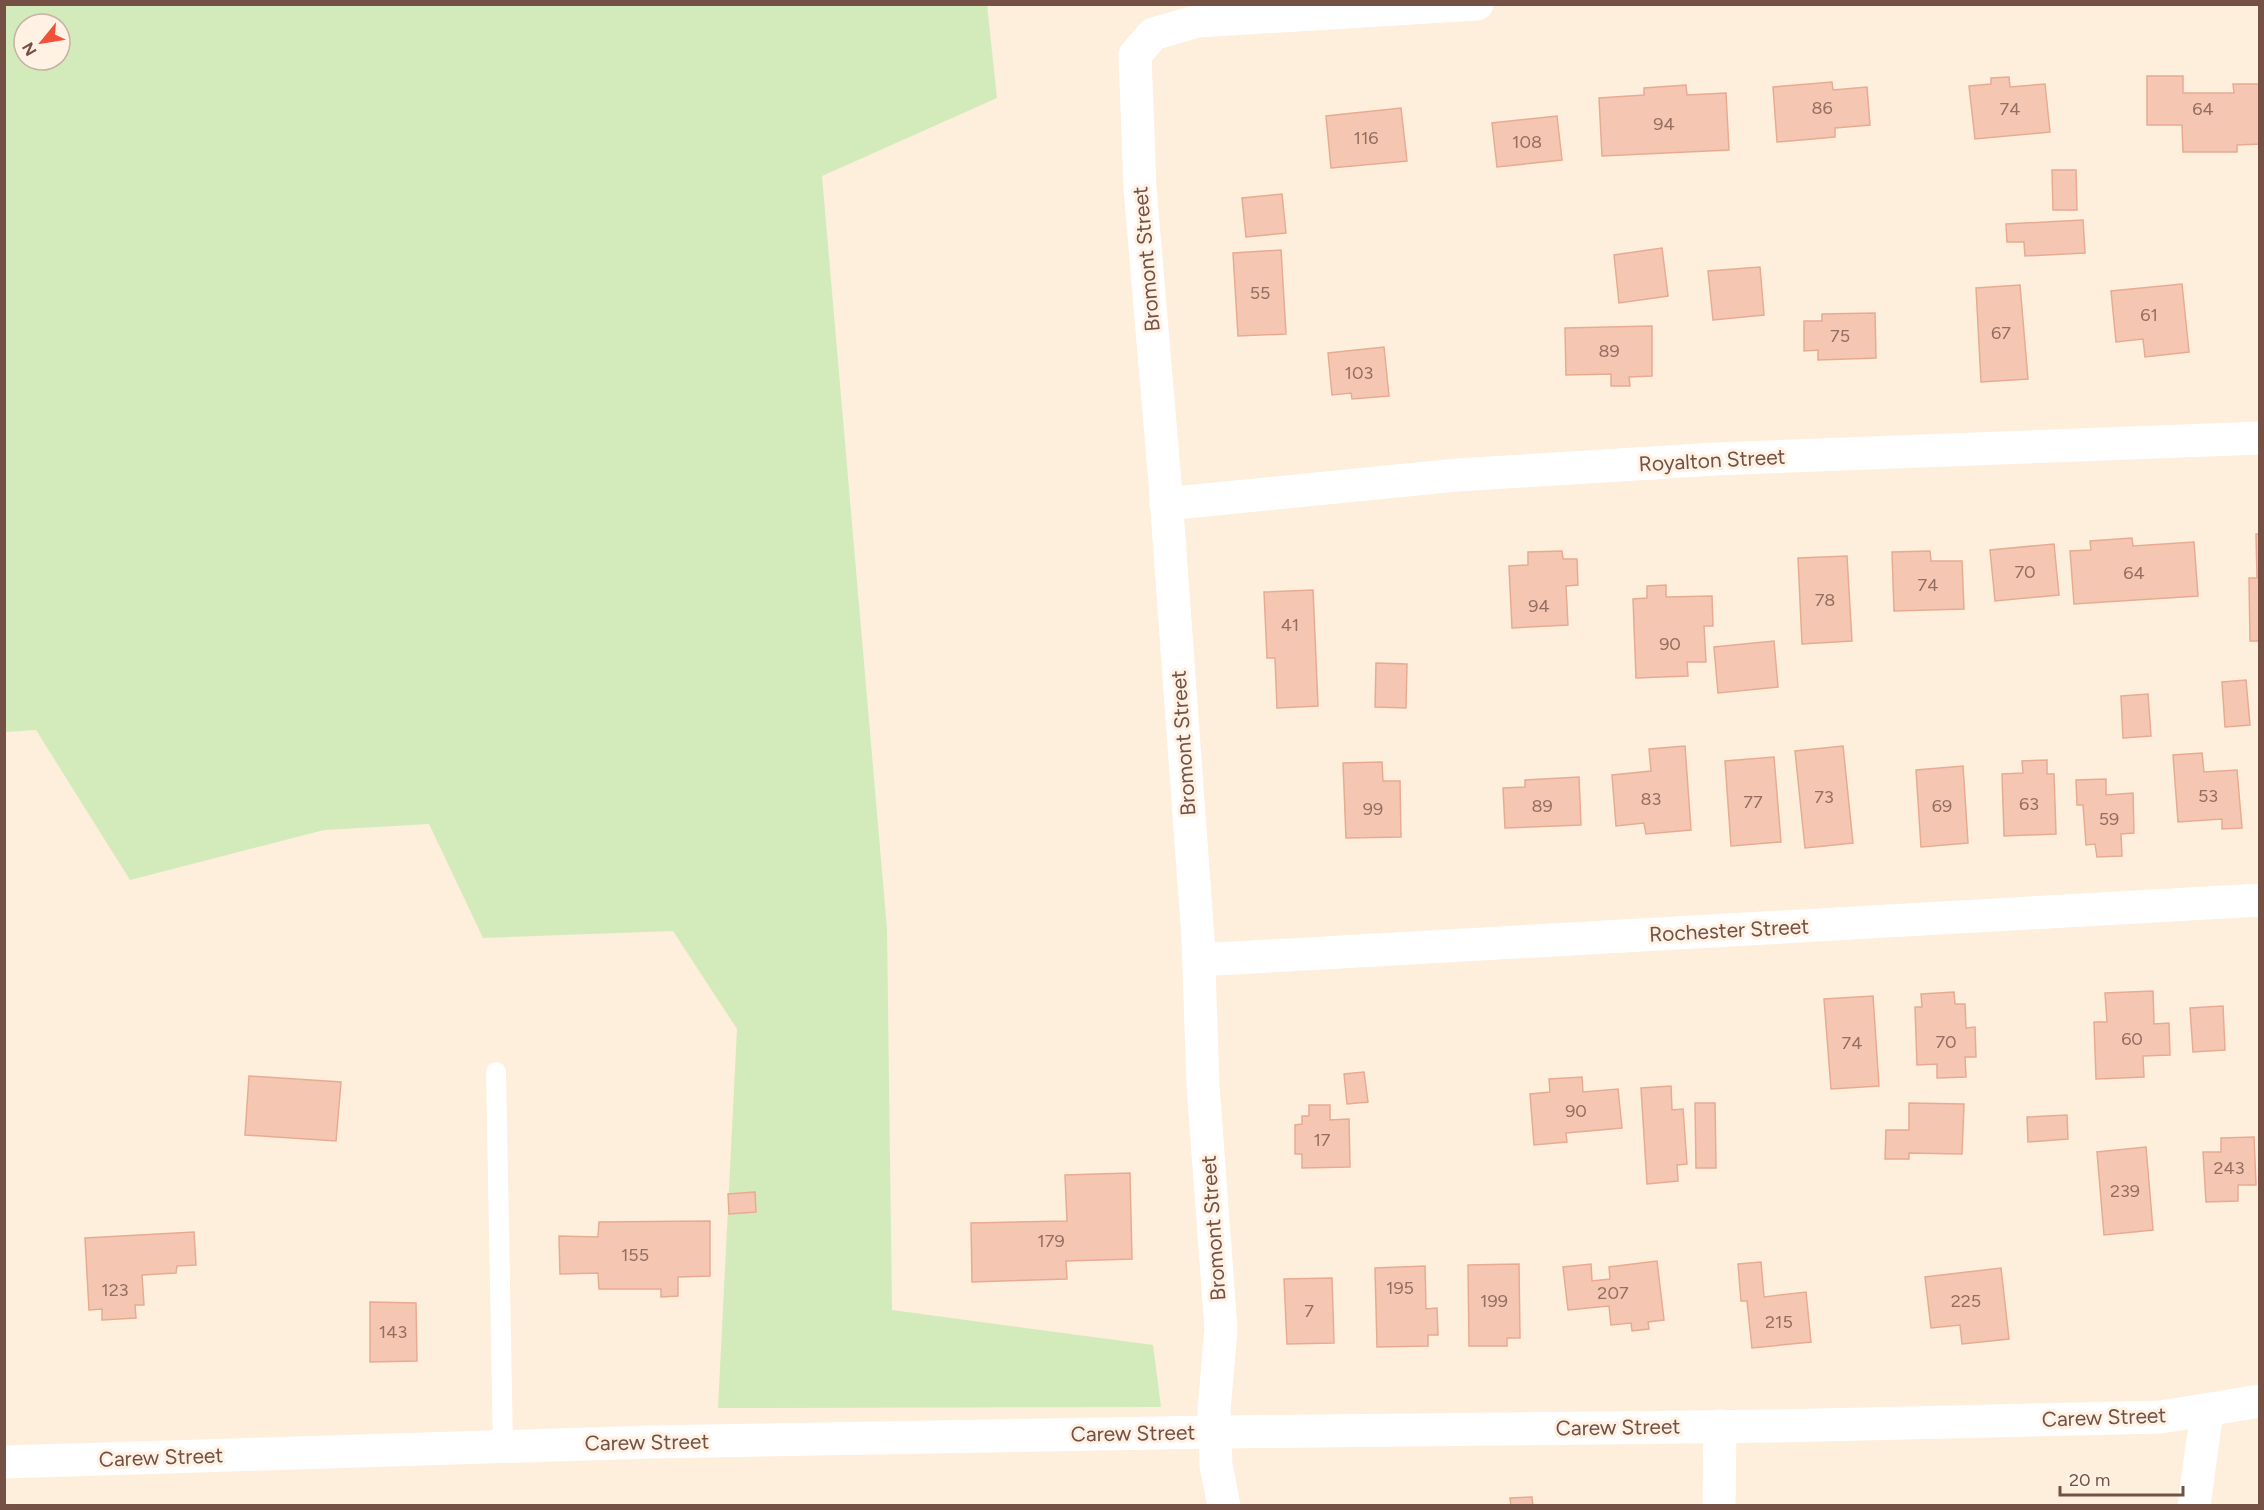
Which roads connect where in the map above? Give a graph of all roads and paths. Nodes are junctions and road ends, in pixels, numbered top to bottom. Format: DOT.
graph roads {
  1 [pos="1477,4"];
  2 [pos="1338,9"];
  3 [pos="2259,438"];
  4 [pos="1166,504"];
  5 [pos="2259,900"];
  6 [pos="1199,960"];
  7 [pos="496,1072"];
  8 [pos="2259,1401"];
  9 [pos="2207,1410"];
  10 [pos="1720,1426"];
  11 [pos="1215,1432"];
  12 [pos="503,1446"];
  13 [pos="4,1462"];
  14 [pos="1224,1506"];
  15 [pos="1719,1506"];
  16 [pos="2194,1506"];
  1 -- 2 [label="street"];
  2 -- 4 [label="street, Bromont Street"];
  3 -- 4 [label="street, Royalton Street"];
  4 -- 6 [label="street, Bromont Street"];
  5 -- 6 [label="street, Rochester Street"];
  6 -- 11 [label="street, Bromont Street"];
  7 -- 12 [label="lane"];
  8 -- 9 [label="street, Carew Street"];
  9 -- 10 [label="street, Carew Street"];
  9 -- 16 [label="street"];
  10 -- 11 [label="street, Carew Street"];
  10 -- 15 [label="street"];
  11 -- 12 [label="street, Carew Street"];
  11 -- 14 [label="street, Bromont Street"];
  12 -- 13 [label="street, Carew Street"];
}
